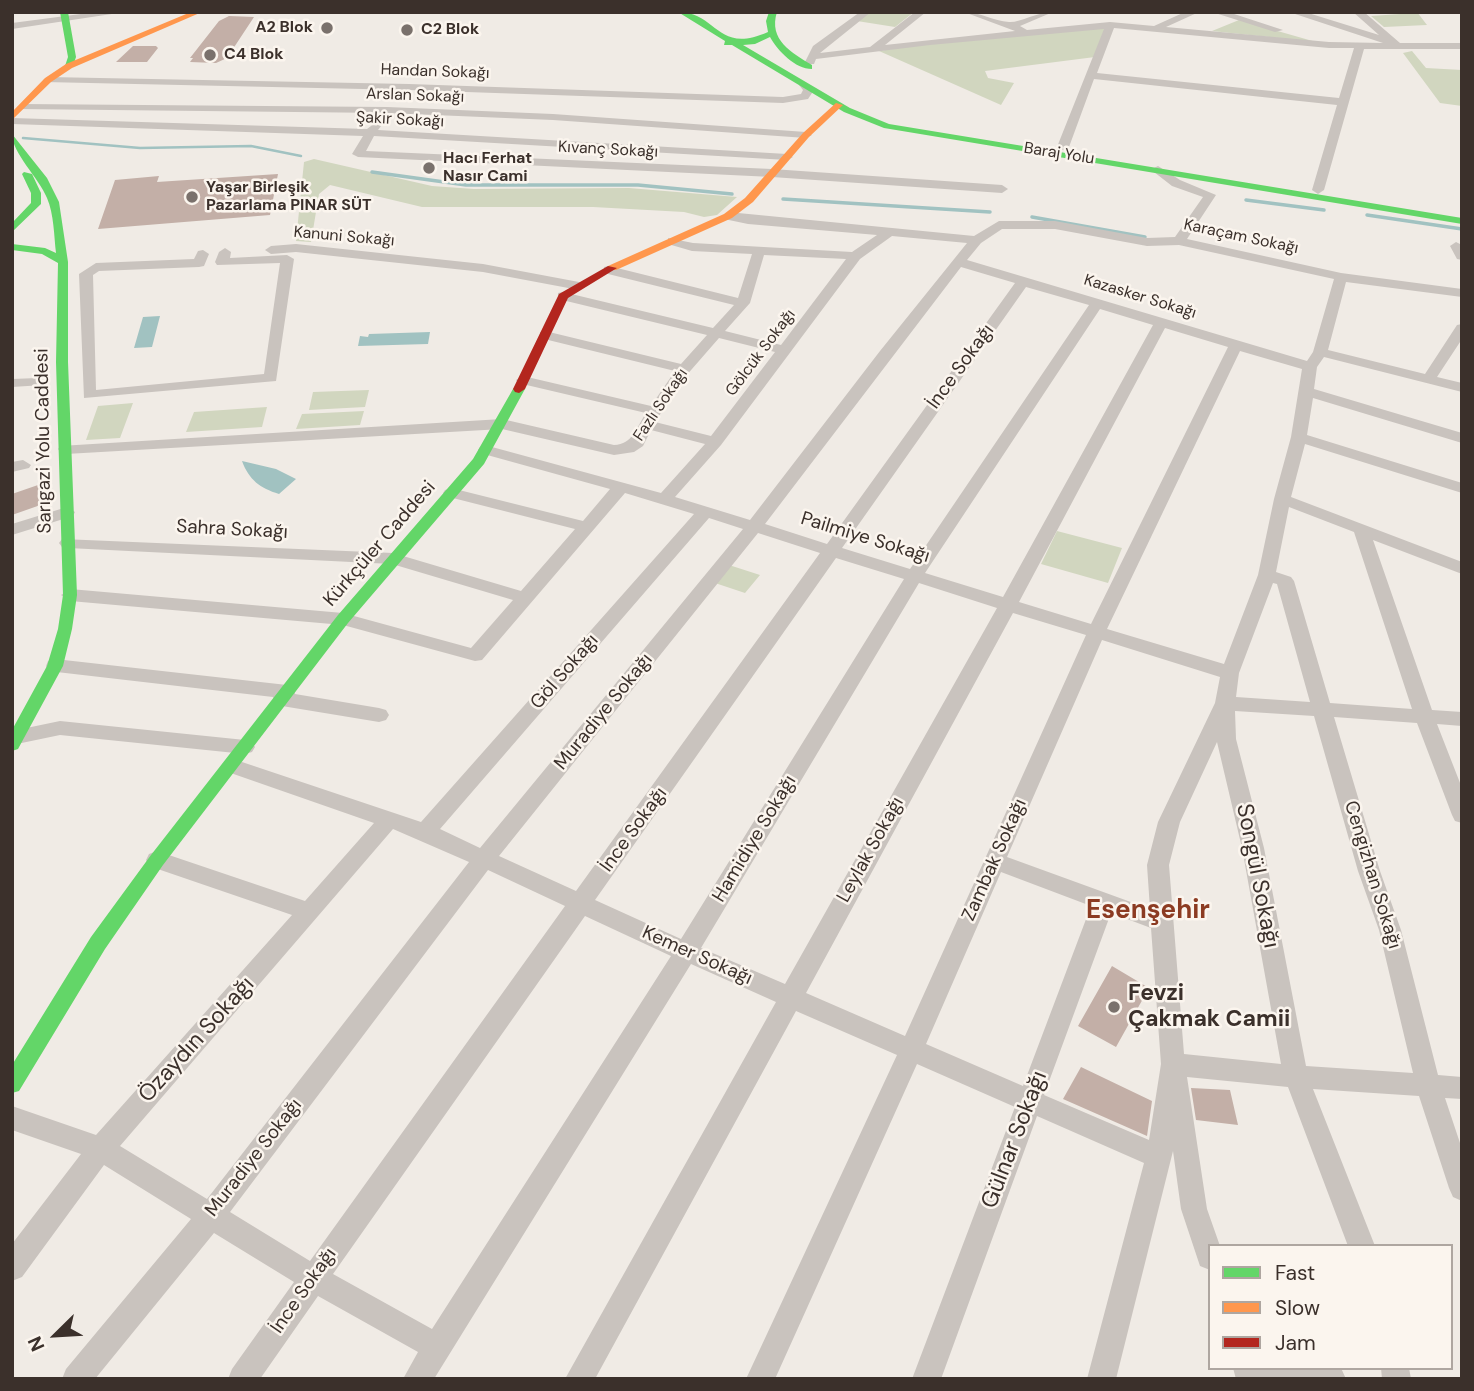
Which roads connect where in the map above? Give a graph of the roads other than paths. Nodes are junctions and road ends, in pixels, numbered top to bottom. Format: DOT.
graph roads {
  1 [pos="120,12"];
  2 [pos="198,12"];
  3 [pos="671,12"];
  4 [pos="682,12"];
  5 [pos="702,12"];
  6 [pos="773,12"];
  7 [pos="866,12"];
  8 [pos="921,12"];
  9 [pos="1048,12"];
  10 [pos="1121,12"];
  11 [pos="1194,12"];
  12 [pos="1217,12"];
  13 [pos="1264,12"];
  14 [pos="1294,12"];
  15 [pos="1359,12"];
  16 [pos="64,15"];
  17 [pos="971,15"];
  18 [pos="1245,21"];
  19 [pos="1110,25"];
  20 [pos="12,26"];
  21 [pos="1011,26"];
  22 [pos="1085,27"];
  23 [pos="952,28"];
  24 [pos="1154,29"];
  25 [pos="1027,32"];
  26 [pos="772,33"];
  27 [pos="1212,33"];
  28 [pos="930,42"];
  29 [pos="733,43"];
  30 [pos="1392,43"];
  31 [pos="1329,44"];
  32 [pos="1360,46"];
  33 [pos="1462,46"];
  34 [pos="755,48"];
  35 [pos="871,51"];
  36 [pos="784,52"];
  37 [pos="69,66"];
  38 [pos="811,75"];
  39 [pos="1092,76"];
  40 [pos="48,80"];
  41 [pos="409,87"];
  42 [pos="839,100"];
  43 [pos="1344,102"];
  44 [pos="387,110"];
  45 [pos="15,114"];
  46 [pos="824,118"];
  47 [pos="369,134"];
  48 [pos="806,135"];
  49 [pos="12,138"];
  50 [pos="1062,150"];
  51 [pos="12,153"];
  52 [pos="787,157"];
  53 [pos="1158,170"];
  54 [pos="772,173"];
  55 [pos="1002,189"];
  56 [pos="1318,194"];
  57 [pos="1462,212"];
  58 [pos="728,216"];
  59 [pos="1462,221"];
  60 [pos="12,230"];
  61 [pos="890,232"];
  62 [pos="58,233"];
  63 [pos="976,240"];
  64 [pos="673,241"];
  65 [pos="1180,241"];
  66 [pos="17,249"];
  67 [pos="759,251"];
  68 [pos="855,256"];
  69 [pos="224,257"];
  70 [pos="201,259"];
  71 [pos="63,262"];
  72 [pos="958,262"];
  73 [pos="609,270"];
  74 [pos="1341,277"];
  75 [pos="1024,280"];
  76 [pos="579,286"];
  77 [pos="1462,293"];
  78 [pos="563,296"];
  79 [pos="743,303"];
  80 [pos="1097,303"];
  81 [pos="1162,321"];
  82 [pos="1462,328"];
  83 [pos="717,334"];
  84 [pos="545,335"];
  85 [pos="1236,345"];
  86 [pos="785,350"];
  87 [pos="1315,360"];
  88 [pos="685,369"];
  89 [pos="523,380"];
  90 [pos="1428,380"];
  91 [pos="38,382"];
  92 [pos="12,383"];
  93 [pos="1462,388"];
  94 [pos="1306,391"];
  95 [pos="651,417"];
  96 [pos="502,424"];
  97 [pos="1299,437"];
  98 [pos="1462,438"];
  99 [pos="715,442"];
  100 [pos="66,449"];
  101 [pos="486,450"];
  102 [pos="621,487"];
  103 [pos="1462,488"];
  104 [pos="451,493"];
  105 [pos="664,499"];
  106 [pos="1282,499"];
  107 [pos="67,512"];
  108 [pos="705,512"];
  109 [pos="587,527"];
  110 [pos="754,527"];
  111 [pos="1361,528"];
  112 [pos="12,530"];
  113 [pos="68,543"];
  114 [pos="832,550"];
  115 [pos="393,559"];
  116 [pos="1462,568"];
  117 [pos="915,575"];
  118 [pos="1266,575"];
  119 [pos="70,595"];
  120 [pos="525,598"];
  121 [pos="1007,603"];
  122 [pos="342,619"];
  123 [pos="1097,630"];
  124 [pos="55,666"];
  125 [pos="1230,673"];
  126 [pos="285,695"];
  127 [pos="1225,703"];
  128 [pos="1324,709"];
  129 [pos="379,715"];
  130 [pos="1424,716"];
  131 [pos="1462,719"];
  132 [pos="14,740"];
  133 [pos="238,757"];
  134 [pos="1462,815"];
  135 [pos="390,819"];
  136 [pos="425,832"];
  137 [pos="484,859"];
  138 [pos="157,860"];
  139 [pos="994,862"];
  140 [pos="1104,901"];
  141 [pos="581,903"];
  142 [pos="311,912"];
  143 [pos="1161,922"];
  144 [pos="686,952"];
  145 [pos="789,997"];
  146 [pos="911,1050"];
  147 [pos="1173,1064"];
  148 [pos="1296,1077"];
  149 [pos="12,1084"];
  150 [pos="1428,1086"];
  151 [pos="1462,1088"];
  152 [pos="1030,1100"];
  153 [pos="12,1118"];
  154 [pos="101,1149"];
  155 [pos="1159,1157"];
  156 [pos="1462,1188"];
  157 [pos="212,1214"];
  158 [pos="1361,1244"];
  159 [pos="1208,1250"];
  160 [pos="12,1267"];
  161 [pos="313,1278"];
  162 [pos="437,1347"];
  163 [pos="1247,1372"];
  164 [pos="76,1379"];
  165 [pos="242,1379"];
  166 [pos="417,1379"];
  167 [pos="579,1379"];
  168 [pos="761,1379"];
  169 [pos="926,1379"];
  170 [pos="1101,1379"];
  171 [pos="1332,1379"];
  1 -- 16 [label="street"];
  2 -- 37 [label="main road"];
  3 -- 29 [label="main road"];
  4 -- 29 [label="main road, Baraj Yolu"];
  5 -- 34 [label="main road, Baraj Yolu"];
  6 -- 26 [label="main road"];
  7 -- 38 [label="street"];
  8 -- 35 [label="street"];
  9 -- 21 [label="street"];
  10 -- 22 [label="street"];
  11 -- 24 [label="street"];
  12 -- 18 [label="street"];
  13 -- 18 [label="street"];
  14 -- 30 [label="street"];
  15 -- 30 [label="street"];
  16 -- 20 [label="street"];
  16 -- 37 [label="main road"];
  17 -- 21 [label="street"];
  18 -- 27 [label="street"];
  18 -- 31 [label="street"];
  19 -- 22 [label="street"];
  19 -- 24 [label="street"];
  19 -- 39 [label="street"];
  21 -- 25 [label="street"];
  22 -- 25 [label="street"];
  23 -- 28 [label="street"];
  24 -- 27 [label="street"];
  25 -- 28 [label="street"];
  26 -- 34 [label="main road"];
  26 -- 36 [label="main road"];
  27 -- 31 [label="street"];
  28 -- 35 [label="street"];
  29 -- 34 [label="main road, Baraj Yolu"];
  30 -- 32 [label="street"];
  30 -- 33 [label="street"];
  31 -- 32 [label="street"];
  32 -- 43 [label="street"];
  34 -- 36 [label="main road"];
  34 -- 38 [label="main road, Baraj Yolu"];
  35 -- 38 [label="street"];
  36 -- 38 [label="main road"];
  37 -- 40 [label="main road"];
  38 -- 41 [label="street, Handan Sokağı"];
  38 -- 42 [label="main road, Baraj Yolu"];
  38 -- 46 [label="main road"];
  39 -- 43 [label="street"];
  39 -- 50 [label="street"];
  40 -- 41 [label="street, Handan Sokağı"];
  40 -- 45 [label="main road"];
  41 -- 44 [label="street"];
  42 -- 46 [label="main road"];
  42 -- 50 [label="main road, Baraj Yolu"];
  43 -- 56 [label="street"];
  44 -- 45 [label="street, Arslan Sokağı"];
  44 -- 47 [label="street"];
  44 -- 48 [label="street, Arslan Sokağı"];
  45 -- 47 [label="street, Şakir Sokağı"];
  46 -- 48 [label="main road"];
  47 -- 52 [label="street, Şakir Sokağı"];
  47 -- 54 [label="street, Kıvanç Sokağı"];
  48 -- 52 [label="main road"];
  49 -- 62 [label="main road, Sarıgazi Yolu Caddesi"];
  50 -- 53 [label="main road, Baraj Yolu"];
  50 -- 56 [label="main road, Baraj Yolu"];
  51 -- 60 [label="main road"];
  52 -- 54 [label="main road"];
  53 -- 56 [label="main road, Baraj Yolu"];
  53 -- 65 [label="street"];
  54 -- 55 [label="street"];
  54 -- 58 [label="main road"];
  56 -- 57 [label="main road, Baraj Yolu"];
  56 -- 59 [label="main road, Baraj Yolu"];
  58 -- 61 [label="street"];
  58 -- 64 [label="main road"];
  60 -- 62 [label="main road"];
  61 -- 63 [label="street"];
  61 -- 68 [label="street, Gölcük Sokağı"];
  62 -- 66 [label="main road"];
  62 -- 71 [label="main road, Sarıgazi Yolu Caddesi"];
  63 -- 65 [label="street, Karaçam Sokağı"];
  63 -- 72 [label="street, Muradiye Sokağı"];
  64 -- 67 [label="street"];
  64 -- 73 [label="main road"];
  65 -- 74 [label="street, Karaçam Sokağı"];
  66 -- 71 [label="main road"];
  67 -- 68 [label="street"];
  67 -- 79 [label="street, Fazlı Sokağı"];
  68 -- 86 [label="street, Gölcük Sokağı"];
  69 -- 70 [label="street"];
  69 -- 70 [label="street"];
  69 -- 76 [label="street, Kanuni Sokağı"];
  70 -- 71 [label="street"];
  71 -- 100 [label="main road, Sarıgazi Yolu Caddesi"];
  72 -- 75 [label="street, Kazasker Sokağı"];
  72 -- 110 [label="street, Muradiye Sokağı"];
  73 -- 76 [label="main road"];
  73 -- 79 [label="street"];
  74 -- 77 [label="street, Karaçam Sokağı"];
  74 -- 87 [label="street"];
  75 -- 80 [label="street, Kazasker Sokağı"];
  75 -- 114 [label="street, İnce Sokağı"];
  76 -- 78 [label="main road"];
  78 -- 83 [label="street"];
  78 -- 84 [label="main road, Kürkçüler Caddesi"];
  79 -- 83 [label="street, Fazlı Sokağı"];
  80 -- 81 [label="street, Kazasker Sokağı"];
  80 -- 117 [label="street, Hamidiye Sokağı"];
  81 -- 85 [label="street, Kazasker Sokağı"];
  81 -- 121 [label="street, Leylak Sokağı"];
  82 -- 90 [label="street"];
  83 -- 86 [label="street"];
  83 -- 88 [label="street, Fazlı Sokağı"];
  84 -- 88 [label="street"];
  84 -- 89 [label="main road, Kürkçüler Caddesi"];
  85 -- 87 [label="street, Kazasker Sokağı"];
  85 -- 123 [label="street, Zambak Sokağı"];
  86 -- 99 [label="street, Gölcük Sokağı"];
  87 -- 90 [label="street, Kazasker Sokağı"];
  87 -- 94 [label="street"];
  88 -- 95 [label="street, Fazlı Sokağı"];
  89 -- 95 [label="street"];
  89 -- 96 [label="main road, Kürkçüler Caddesi"];
  90 -- 93 [label="street, Kazasker Sokağı"];
  91 -- 92 [label="street"];
  94 -- 97 [label="street"];
  94 -- 98 [label="street"];
  95 -- 96 [label="street, Fazlı Sokağı"];
  95 -- 99 [label="street"];
  96 -- 100 [label="street, Fazlı Sokağı"];
  96 -- 101 [label="main road, Kürkçüler Caddesi"];
  97 -- 103 [label="street"];
  97 -- 106 [label="street"];
  99 -- 105 [label="street, Gölcük Sokağı"];
  100 -- 107 [label="main road, Sarıgazi Yolu Caddesi"];
  101 -- 102 [label="street, Pailmiye Sokağı"];
  101 -- 104 [label="main road, Kürkçüler Caddesi"];
  102 -- 105 [label="street, Pailmiye Sokağı"];
  102 -- 109 [label="street"];
  104 -- 109 [label="street"];
  104 -- 115 [label="main road, Kürkçüler Caddesi"];
  105 -- 108 [label="street, Pailmiye Sokağı"];
  106 -- 111 [label="street"];
  106 -- 118 [label="street"];
  107 -- 112 [label="street"];
  107 -- 113 [label="main road, Sarıgazi Yolu Caddesi"];
  108 -- 110 [label="street, Pailmiye Sokağı"];
  108 -- 136 [label="street, Göl Sokağı"];
  109 -- 120 [label="street"];
  110 -- 114 [label="street, Pailmiye Sokağı"];
  110 -- 137 [label="street, Muradiye Sokağı"];
  111 -- 116 [label="street"];
  111 -- 130 [label="street"];
  113 -- 115 [label="street, Sahra Sokağı"];
  113 -- 119 [label="main road, Sarıgazi Yolu Caddesi"];
  114 -- 117 [label="street, Pailmiye Sokağı"];
  114 -- 141 [label="street, İnce Sokağı"];
  115 -- 120 [label="street, Sahra Sokağı"];
  115 -- 122 [label="main road, Kürkçüler Caddesi"];
  117 -- 121 [label="street, Pailmiye Sokağı"];
  117 -- 144 [label="street, Hamidiye Sokağı"];
  118 -- 125 [label="street"];
  118 -- 128 [label="street, Cengizhan Sokağı"];
  119 -- 122 [label="street"];
  119 -- 124 [label="main road, Sarıgazi Yolu Caddesi"];
  120 -- 122 [label="street"];
  121 -- 123 [label="street, Pailmiye Sokağı"];
  121 -- 145 [label="street, Leylak Sokağı"];
  122 -- 126 [label="main road, Kürkçüler Caddesi"];
  123 -- 125 [label="street, Pailmiye Sokağı"];
  123 -- 139 [label="street, Zambak Sokağı"];
  124 -- 126 [label="street"];
  124 -- 132 [label="main road, Sarıgazi Yolu Caddesi"];
  125 -- 127 [label="street"];
  126 -- 129 [label="street"];
  126 -- 133 [label="main road, Kürkçüler Caddesi"];
  127 -- 128 [label="street"];
  127 -- 143 [label="street"];
  127 -- 148 [label="street, Songül Sokağı"];
  128 -- 130 [label="street"];
  128 -- 150 [label="street, Cengizhan Sokağı"];
  130 -- 131 [label="street"];
  130 -- 134 [label="street"];
  132 -- 133 [label="street, Kemer Sokağı"];
  133 -- 135 [label="street, Kemer Sokağı"];
  133 -- 138 [label="main road, Kürkçüler Caddesi"];
  135 -- 136 [label="street, Kemer Sokağı"];
  135 -- 142 [label="street, Özaydın Sokağı"];
  136 -- 137 [label="street, Kemer Sokağı"];
  137 -- 141 [label="street, Kemer Sokağı"];
  137 -- 157 [label="street, Muradiye Sokağı"];
  138 -- 142 [label="street"];
  138 -- 149 [label="main road, Kürkçüler Caddesi"];
  139 -- 140 [label="street"];
  139 -- 146 [label="street, Zambak Sokağı"];
  140 -- 143 [label="street"];
  140 -- 152 [label="street, Gülnar Sokağı"];
  141 -- 144 [label="street, Kemer Sokağı"];
  141 -- 161 [label="street, İnce Sokağı"];
  142 -- 154 [label="street, Özaydın Sokağı"];
  143 -- 147 [label="street"];
  144 -- 145 [label="street, Kemer Sokağı"];
  144 -- 162 [label="street, Hamidiye Sokağı"];
  145 -- 146 [label="street, Kemer Sokağı"];
  145 -- 167 [label="street, Leylak Sokağı"];
  146 -- 152 [label="street, Kemer Sokağı"];
  146 -- 168 [label="street, Zambak Sokağı"];
  147 -- 148 [label="street"];
  147 -- 155 [label="street"];
  147 -- 159 [label="street"];
  148 -- 150 [label="street"];
  148 -- 158 [label="street, Songül Sokağı"];
  150 -- 151 [label="street"];
  150 -- 156 [label="street, Cengizhan Sokağı"];
  152 -- 155 [label="street, Kemer Sokağı"];
  152 -- 169 [label="street, Gülnar Sokağı"];
  153 -- 154 [label="street"];
  154 -- 157 [label="street"];
  154 -- 160 [label="street, Özaydın Sokağı"];
  155 -- 170 [label="street"];
  157 -- 161 [label="street"];
  157 -- 164 [label="street, Muradiye Sokağı"];
  161 -- 162 [label="street"];
  161 -- 165 [label="street, İnce Sokağı"];
  162 -- 166 [label="street, Hamidiye Sokağı"];
  163 -- 171 [label="street"];
}
